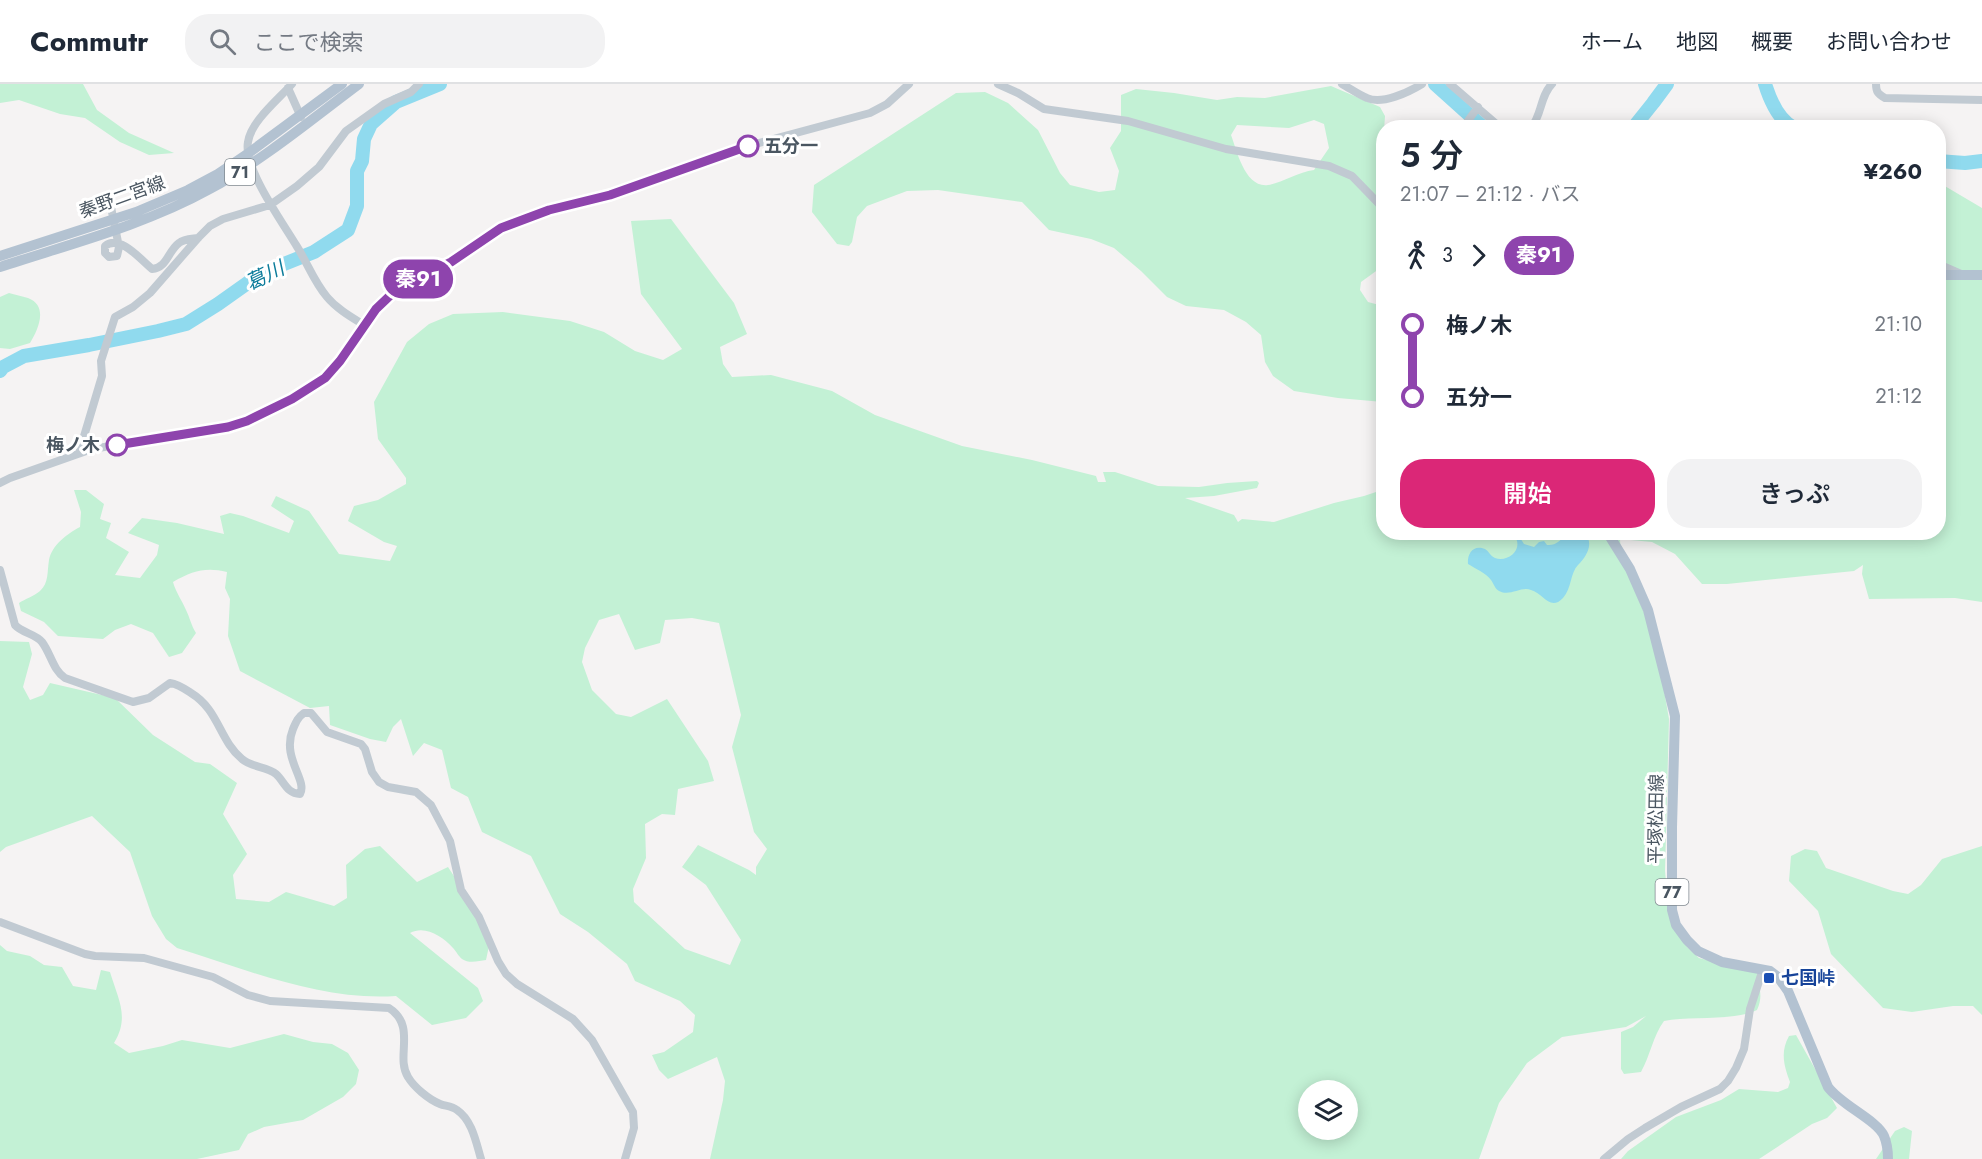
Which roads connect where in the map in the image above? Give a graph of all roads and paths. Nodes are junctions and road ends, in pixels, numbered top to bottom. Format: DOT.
graph roads {
  1 [pos="342,84"];
  2 [pos="359,84"];
  3 [pos="419,84"];
  4 [pos="909,84"];
  5 [pos="998,84"];
  6 [pos="1342,84"];
  7 [pos="1422,84"];
  8 [pos="1450,84"];
  9 [pos="1552,84"];
  10 [pos="1876,84"];
  11 [pos="290,86"];
  12 [pos="1982,100"];
  13 [pos="1478,107"];
  14 [pos="302,120"];
  15 [pos="1468,120"];
  16 [pos="1492,120"];
  17 [pos="1536,120"];
  18 [pos="1376,201"];
  19 [pos="270,205"];
  20 [pos="111,207"];
  21 [pos="198,238"];
  22 [pos="20,255"];
  23 [pos="0,256"];
  24 [pos="0,267"];
  25 [pos="1946,268"];
  26 [pos="1946,275"];
  27 [pos="1963,275"];
  28 [pos="1982,275"];
  29 [pos="364,325"];
  30 [pos="78,453"];
  31 [pos="0,483"];
  32 [pos="1612,540"];
  33 [pos="0,570"];
  34 [pos="0,922"];
  35 [pos="1763,969"];
  36 [pos="481,1159"];
  37 [pos="625,1159"];
  38 [pos="1604,1159"];
  39 [pos="1888,1159"];
  1 -- 14 [label="main road, 71"];
  2 -- 14 [label="main road, 71"];
  3 -- 19 [label="street"];
  4 -- 29 [label="street"];
  5 -- 18 [label="street"];
  6 -- 7 [label="street"];
  8 -- 13 [label="street"];
  9 -- 17 [label="street"];
  10 -- 12 [label="street"];
  11 -- 14 [label="street"];
  11 -- 19 [label="street"];
  13 -- 15 [label="street"];
  13 -- 16 [label="street"];
  14 -- 22 [label="main road, 秦野二宮線 / 71"];
  19 -- 21 [label="street"];
  19 -- 29 [label="street"];
  20 -- 21 [label="street"];
  21 -- 30 [label="street"];
  22 -- 23 [label="main road, 71"];
  22 -- 24 [label="main road, 71"];
  25 -- 27 [label="street"];
  26 -- 27 [label="main road"];
  27 -- 28 [label="main road"];
  29 -- 30 [label="street"];
  30 -- 31 [label="street"];
  32 -- 35 [label="main road, 平塚松田線 / 77"];
  33 -- 37 [label="street"];
  34 -- 36 [label="street"];
  35 -- 38 [label="street"];
  35 -- 39 [label="main road, 平塚松田線 / 77"];
}
